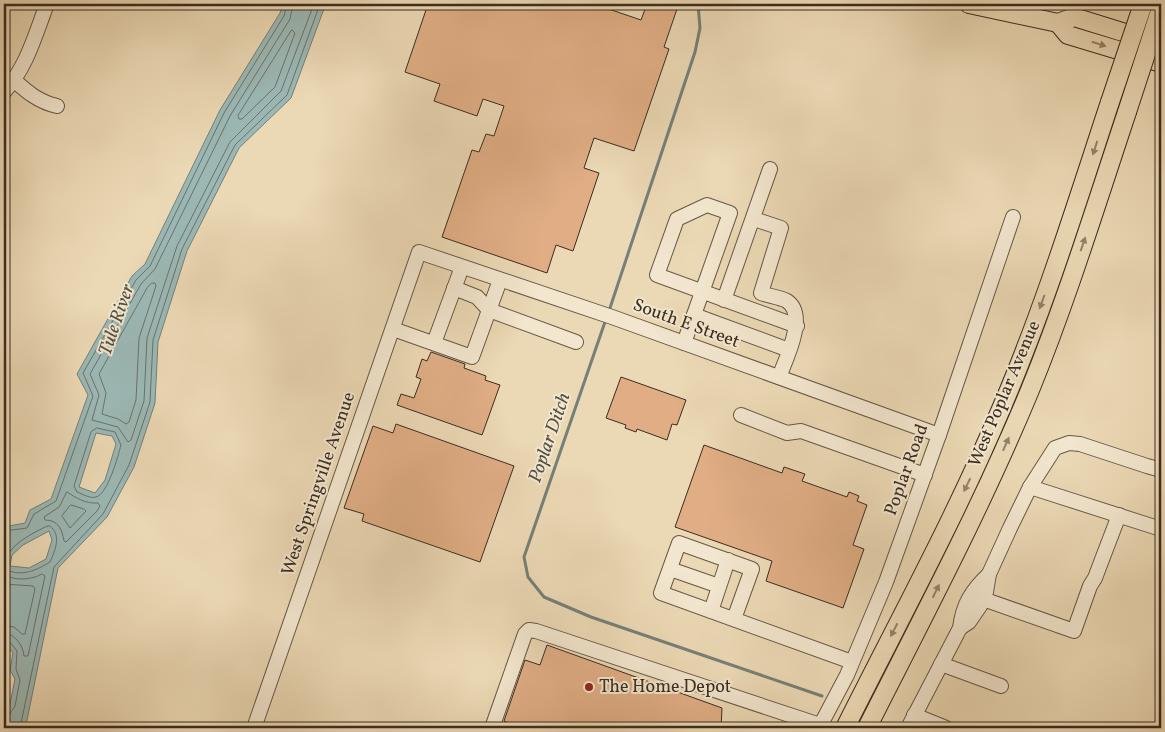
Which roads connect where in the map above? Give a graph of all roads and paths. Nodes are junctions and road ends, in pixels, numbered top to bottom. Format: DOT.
graph roads {
  1 [pos="47,4"];
  2 [pos="969,4"];
  3 [pos="1067,4"];
  4 [pos="1143,4"];
  5 [pos="1161,8"];
  6 [pos="1058,23"];
  7 [pos="1154,48"];
  8 [pos="1161,63"];
  9 [pos="14,80"];
  10 [pos="4,92"];
  11 [pos="56,106"];
  12 [pos="770,169"];
  13 [pos="1013,217"];
  14 [pos="754,219"];
  15 [pos="419,252"];
  16 [pos="462,267"];
  17 [pos="500,280"];
  18 [pos="454,288"];
  19 [pos="702,292"];
  20 [pos="724,300"];
  21 [pos="489,310"];
  22 [pos="694,316"];
  23 [pos="797,326"];
  24 [pos="393,329"];
  25 [pos="576,342"];
  26 [pos="434,343"];
  27 [pos="684,343"];
  28 [pos="789,350"];
  29 [pos="779,377"];
  30 [pos="741,415"];
  31 [pos="939,435"];
  32 [pos="1161,470"];
  33 [pos="925,475"];
  34 [pos="1030,487"];
  35 [pos="1119,516"];
  36 [pos="1161,529"];
  37 [pos="728,560"];
  38 [pos="670,568"];
  39 [pos="989,574"];
  40 [pos="720,586"];
  41 [pos="983,599"];
  42 [pos="711,611"];
  43 [pos="734,619"];
  44 [pos="960,628"];
  45 [pos="852,662"];
  46 [pos="941,664"];
  47 [pos="1001,686"];
  48 [pos="914,715"];
  49 [pos="819,727"];
  50 [pos="254,728"];
  51 [pos="492,728"];
  52 [pos="845,728"];
  53 [pos="867,728"];
  54 [pos="908,728"];
  55 [pos="946,728"];
  1 -- 9 [label="street"];
  2 -- 6 [label="main road"];
  3 -- 6 [label="main road"];
  4 -- 52 [label="main road, West Poplar Avenue, one-way, bridge"];
  5 -- 7 [label="main road, West Poplar Avenue, bridge"];
  6 -- 7 [label="main road"];
  6 -- 8 [label="main road, one-way"];
  53 -- 7 [label="main road, West Poplar Avenue, one-way, bridge"];
  9 -- 10 [label="street"];
  9 -- 11 [label="street"];
  12 -- 14 [label="street"];
  13 -- 31 [label="street, Poplar Road"];
  14 -- 20 [label="street"];
  14 -- 23 [label="street"];
  15 -- 16 [label="street, South E Street"];
  15 -- 24 [label="street, West Springville Avenue"];
  16 -- 17 [label="street, South E Street"];
  16 -- 18 [label="street"];
  17 -- 21 [label="street"];
  17 -- 27 [label="street, South E Street"];
  18 -- 21 [label="street"];
  18 -- 26 [label="street"];
  19 -- 19 [label="street"];
  19 -- 20 [label="street"];
  19 -- 22 [label="street"];
  20 -- 23 [label="street"];
  21 -- 25 [label="street"];
  21 -- 26 [label="street"];
  22 -- 27 [label="street"];
  22 -- 28 [label="street"];
  23 -- 28 [label="street"];
  24 -- 26 [label="street"];
  24 -- 50 [label="street, West Springville Avenue"];
  27 -- 29 [label="street, South E Street"];
  28 -- 29 [label="street"];
  29 -- 31 [label="street, South E Street"];
  30 -- 33 [label="street"];
  31 -- 33 [label="street, Poplar Road"];
  32 -- 34 [label="street"];
  33 -- 45 [label="street, Poplar Road"];
  34 -- 35 [label="street"];
  34 -- 39 [label="street"];
  35 -- 36 [label="street"];
  35 -- 41 [label="street"];
  37 -- 38 [label="street"];
  37 -- 40 [label="street"];
  37 -- 43 [label="street"];
  38 -- 40 [label="street"];
  38 -- 42 [label="street"];
  39 -- 41 [label="street"];
  39 -- 44 [label="street"];
  40 -- 42 [label="street"];
  41 -- 44 [label="street"];
  42 -- 43 [label="street"];
  43 -- 45 [label="street"];
  44 -- 46 [label="street"];
  45 -- 49 [label="street, Poplar Road"];
  46 -- 47 [label="street"];
  46 -- 48 [label="street"];
  48 -- 54 [label="street"];
  48 -- 55 [label="street"];
  49 -- 51 [label="street"];
}
